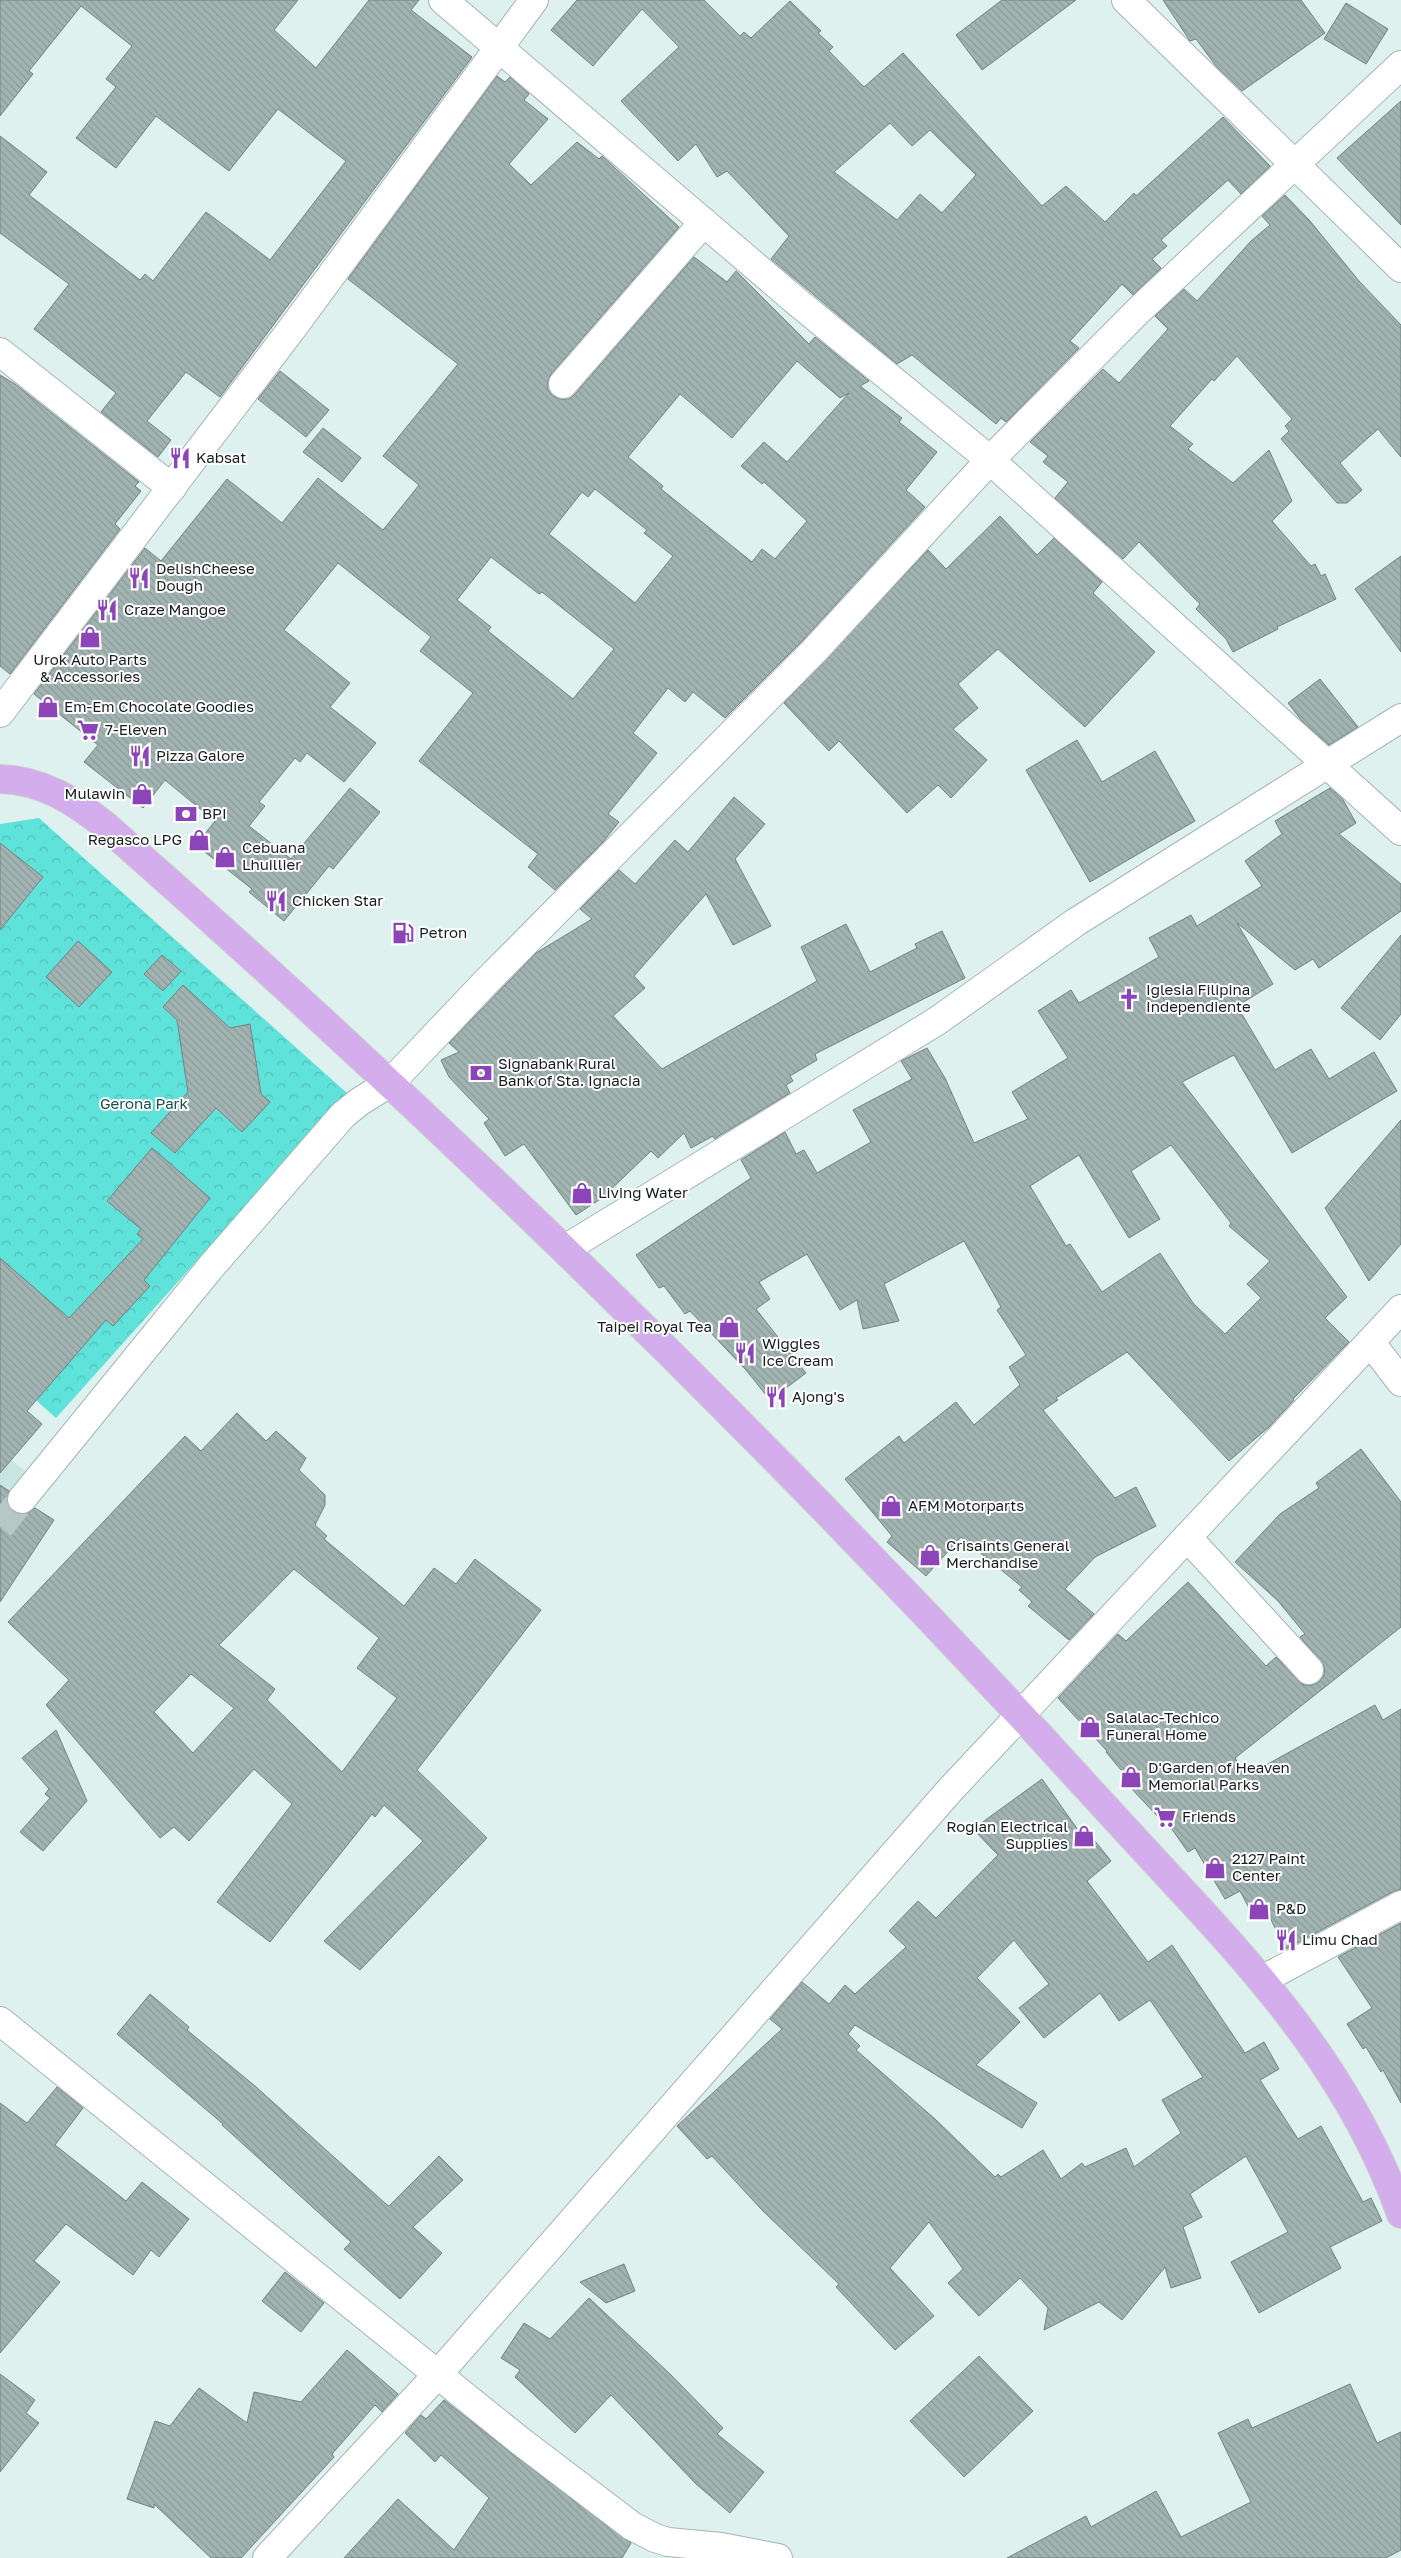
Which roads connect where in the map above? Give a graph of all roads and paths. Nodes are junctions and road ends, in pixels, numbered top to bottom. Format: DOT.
graph roads {
  1 [pos="443,0"];
  2 [pos="534,0"];
  3 [pos="1126,0"];
  4 [pos="498,46"];
  5 [pos="1401,65"];
  6 [pos="1296,165"];
  7 [pos="704,222"];
  8 [pos="1401,268"];
  9 [pos="0,352"];
  10 [pos="563,384"];
  11 [pos="990,460"];
  12 [pos="172,488"];
  13 [pos="0,713"];
  14 [pos="1401,718"];
  15 [pos="1325,764"];
  16 [pos="0,779"];
  17 [pos="1401,831"];
  18 [pos="391,1082"];
  19 [pos="565,1249"];
  20 [pos="1401,1309"];
  21 [pos="1370,1343"];
  22 [pos="1401,1382"];
  23 [pos="22,1499"];
  24 [pos="1188,1538"];
  25 [pos="1309,1670"];
  26 [pos="1020,1716"];
  27 [pos="1401,1905"];
  28 [pos="1262,1980"];
  29 [pos="0,2021"];
  30 [pos="1401,2214"];
  31 [pos="438,2373"];
  32 [pos="267,2558"];
  33 [pos="778,2558"];
  1 -- 4 [label="street"];
  2 -- 4 [label="street"];
  3 -- 6 [label="street"];
  4 -- 7 [label="street"];
  4 -- 12 [label="street"];
  5 -- 6 [label="street"];
  6 -- 8 [label="street"];
  6 -- 11 [label="street"];
  7 -- 10 [label="street"];
  7 -- 11 [label="street"];
  9 -- 12 [label="street"];
  11 -- 15 [label="street"];
  11 -- 18 [label="street"];
  12 -- 13 [label="street"];
  14 -- 15 [label="street"];
  15 -- 17 [label="street"];
  15 -- 19 [label="street"];
  16 -- 18 [label="main road"];
  18 -- 19 [label="main road"];
  18 -- 23 [label="street"];
  19 -- 26 [label="main road"];
  20 -- 21 [label="street"];
  21 -- 22 [label="street"];
  21 -- 24 [label="street"];
  24 -- 25 [label="street"];
  24 -- 26 [label="street"];
  26 -- 28 [label="main road"];
  26 -- 31 [label="street"];
  27 -- 28 [label="street"];
  28 -- 30 [label="main road"];
  29 -- 31 [label="street"];
  31 -- 32 [label="street"];
  31 -- 33 [label="street"];
}
